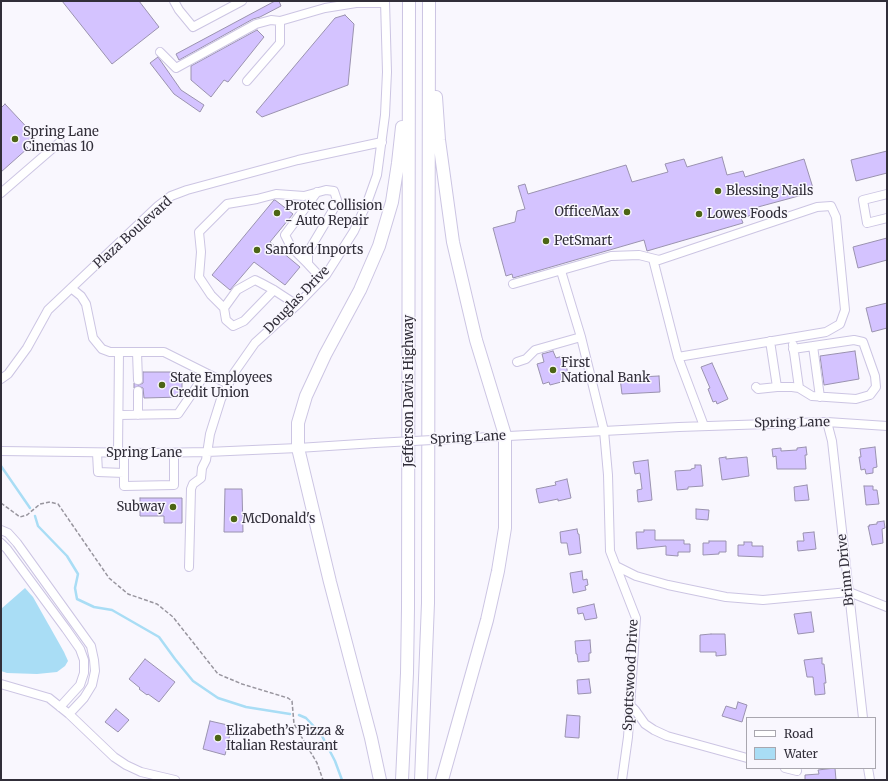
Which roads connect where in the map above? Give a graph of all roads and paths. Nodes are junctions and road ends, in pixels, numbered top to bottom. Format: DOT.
graph roads {
  1 [pos="174,1"];
  2 [pos="242,1"];
  3 [pos="409,1"];
  4 [pos="429,1"];
  5 [pos="385,2"];
  6 [pos="280,21"];
  7 [pos="160,52"];
  8 [pos="429,54"];
  9 [pos="247,81"];
  10 [pos="409,105"];
  11 [pos="60,142"];
  12 [pos="382,142"];
  13 [pos="317,192"];
  14 [pos="1,193"];
  15 [pos="887,194"];
  16 [pos="887,218"];
  17 [pos="654,259"];
  18 [pos="308,264"];
  19 [pos="561,271"];
  20 [pos="322,279"];
  21 [pos="513,284"];
  22 [pos="71,288"];
  23 [pos="274,290"];
  24 [pos="296,305"];
  25 [pos="224,308"];
  26 [pos="581,337"];
  27 [pos="791,338"];
  28 [pos="770,341"];
  29 [pos="813,346"];
  30 [pos="793,350"];
  31 [pos="119,352"];
  32 [pos="137,352"];
  33 [pos="678,357"];
  34 [pos="517,362"];
  35 [pos="206,373"];
  36 [pos="1,379"];
  37 [pos="138,380"];
  38 [pos="228,384"];
  39 [pos="756,387"];
  40 [pos="777,387"];
  41 [pos="799,388"];
  42 [pos="138,391"];
  43 [pos="820,397"];
  44 [pos="119,415"];
  45 [pos="138,415"];
  46 [pos="827,422"];
  47 [pos="704,426"];
  48 [pos="887,426"];
  49 [pos="604,431"];
  50 [pos="505,436"];
  51 [pos="298,448"];
  52 [pos="1,451"];
  53 [pos="97,452"];
  54 [pos="207,452"];
  55 [pos="121,453"];
  56 [pos="174,453"];
  57 [pos="124,473"];
  58 [pos="1,503"];
  59 [pos="1,530"];
  60 [pos="1,543"];
  61 [pos="616,566"];
  62 [pos="189,567"];
  63 [pos="849,592"];
  64 [pos="887,607"];
  65 [pos="1,684"];
  66 [pos="630,705"];
  67 [pos="60,707"];
  68 [pos="70,714"];
  69 [pos="863,717"];
  70 [pos="746,758"];
  71 [pos="789,769"];
  72 [pos="868,769"];
  73 [pos="797,771"];
  74 [pos="175,780"];
  75 [pos="323,780"];
  76 [pos="380,780"];
  77 [pos="402,780"];
  78 [pos="421,780"];
  79 [pos="442,780"];
  80 [pos="622,780"];
  81 [pos="870,780"];
  1 -- 2 [label="street"];
  3 -- 10 [label="highway, Jefferson Davis Highway"];
  4 -- 8 [label="highway, Jefferson Davis Highway"];
  5 -- 6 [label="street"];
  5 -- 12 [label="street, Douglas Drive"];
  6 -- 7 [label="street"];
  6 -- 9 [label="street"];
  8 -- 50 [label="highway"];
  8 -- 78 [label="highway, Jefferson Davis Highway"];
  10 -- 51 [label="highway"];
  10 -- 77 [label="highway, Jefferson Davis Highway"];
  11 -- 14 [label="street"];
  12 -- 20 [label="street, Douglas Drive"];
  12 -- 22 [label="street, Plaza Boulevard"];
  13 -- 18 [label="street"];
  13 -- 18 [label="street"];
  13 -- 25 [label="street"];
  15 -- 16 [label="street"];
  17 -- 19 [label="street"];
  17 -- 27 [label="street"];
  17 -- 33 [label="street"];
  18 -- 20 [label="street"];
  19 -- 21 [label="street"];
  19 -- 26 [label="street, Spottswood Drive"];
  20 -- 24 [label="street, Douglas Drive"];
  22 -- 31 [label="street"];
  22 -- 36 [label="street, Plaza Boulevard"];
  23 -- 24 [label="street"];
  23 -- 25 [label="street"];
  23 -- 25 [label="street"];
  24 -- 38 [label="street, Douglas Drive"];
  26 -- 34 [label="street"];
  26 -- 49 [label="street, Spottswood Drive"];
  27 -- 28 [label="street"];
  27 -- 30 [label="street"];
  28 -- 33 [label="street"];
  28 -- 40 [label="street"];
  29 -- 30 [label="street"];
  29 -- 43 [label="street"];
  29 -- 43 [label="street"];
  30 -- 41 [label="street"];
  31 -- 32 [label="street"];
  31 -- 44 [label="street"];
  32 -- 35 [label="street"];
  32 -- 37 [label="street"];
  33 -- 47 [label="street"];
  35 -- 38 [label="street"];
  35 -- 45 [label="street"];
  38 -- 54 [label="street, Douglas Drive"];
  39 -- 40 [label="street"];
  40 -- 41 [label="street"];
  41 -- 43 [label="street"];
  42 -- 45 [label="street"];
  44 -- 45 [label="street"];
  44 -- 55 [label="street"];
  46 -- 47 [label="street, Spring Lane"];
  46 -- 48 [label="street, Spring Lane"];
  46 -- 63 [label="street, Brinn Drive"];
  47 -- 49 [label="street, Spring Lane"];
  49 -- 50 [label="street, Spring Lane"];
  49 -- 61 [label="street, Spottswood Drive"];
  50 -- 51 [label="street, Spring Lane, bridge"];
  50 -- 79 [label="highway"];
  51 -- 54 [label="street, Spring Lane"];
  51 -- 76 [label="highway"];
  52 -- 53 [label="street, Spring Lane"];
  53 -- 55 [label="street, Spring Lane"];
  53 -- 57 [label="street"];
  54 -- 56 [label="street, Spring Lane"];
  54 -- 62 [label="street, Douglas Drive"];
  55 -- 56 [label="street, Spring Lane"];
  55 -- 57 [label="street"];
  56 -- 57 [label="street"];
  58 -- 75 [label="path"];
  59 -- 68 [label="street"];
  60 -- 67 [label="street"];
  61 -- 63 [label="street"];
  61 -- 66 [label="street, Spottswood Drive"];
  63 -- 64 [label="street"];
  63 -- 69 [label="street, Brinn Drive"];
  65 -- 67 [label="street"];
  66 -- 70 [label="street"];
  66 -- 80 [label="street, Spottswood Drive"];
  67 -- 68 [label="street"];
  68 -- 74 [label="street"];
  71 -- 73 [label="street"];
  72 -- 81 [label="street"];
}
